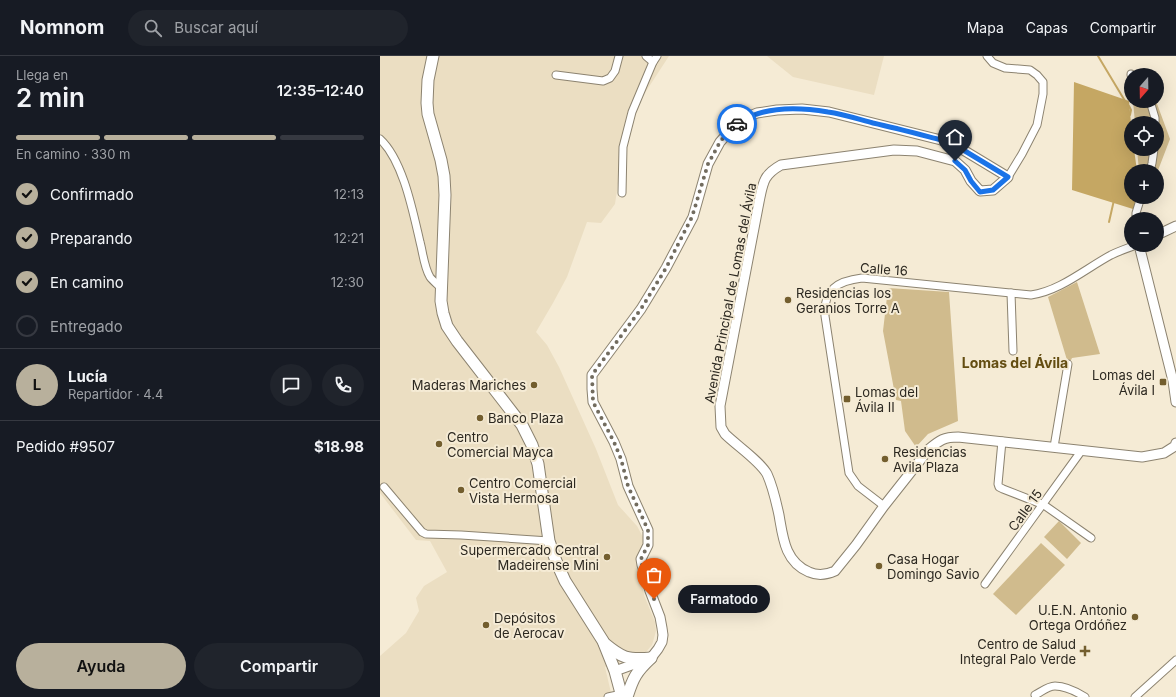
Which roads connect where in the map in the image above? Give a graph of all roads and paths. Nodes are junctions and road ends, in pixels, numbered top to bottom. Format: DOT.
graph roads {
  1 [pos="433,56"];
  2 [pos="619,56"];
  3 [pos="646,56"];
  4 [pos="987,56"];
  5 [pos="655,59"];
  6 [pos="556,75"];
  7 [pos="380,139"];
  8 [pos="1008,177"];
  9 [pos="622,193"];
  10 [pos="1176,226"];
  11 [pos="1164,232"];
  12 [pos="1124,250"];
  13 [pos="1140,252"];
  14 [pos="441,288"];
  15 [pos="1011,293"];
  16 [pos="1013,351"];
  17 [pos="1068,364"];
  18 [pos="1176,402"];
  19 [pos="1002,441"];
  20 [pos="1176,443"];
  21 [pos="1054,447"];
  22 [pos="1082,450"];
  23 [pos="384,487"];
  24 [pos="1044,505"];
  25 [pos="884,506"];
  26 [pos="1091,538"];
  27 [pos="549,541"];
  28 [pos="985,584"];
  29 [pos="602,641"];
  30 [pos="651,658"];
  31 [pos="1176,660"];
  32 [pos="615,671"];
  33 [pos="1035,695"];
  34 [pos="624,696"];
  35 [pos="608,697"];
  36 [pos="1085,697"];
  37 [pos="1135,697"];
  1 -- 14 [label="main road"];
  2 -- 6 [label="street"];
  3 -- 5 [label="street"];
  4 -- 8 [label="street"];
  5 -- 9 [label="street"];
  7 -- 14 [label="street"];
  8 -- 25 [label="street, Avenida Principal de Lomas del Ávila"];
  8 -- 30 [label="street"];
  10 -- 11 [label="street"];
  12 -- 15 [label="street, Calle 16"];
  13 -- 18 [label="street"];
  14 -- 27 [label="main road"];
  15 -- 16 [label="street"];
  15 -- 25 [label="street, Calle 16"];
  17 -- 21 [label="street"];
  19 -- 21 [label="street, Avenida Principal de Lomas del Ávila"];
  19 -- 24 [label="street"];
  19 -- 25 [label="street, Avenida Principal de Lomas del Ávila"];
  20 -- 22 [label="street, Avenida Principal de Lomas del Ávila"];
  21 -- 22 [label="street, Avenida Principal de Lomas del Ávila"];
  22 -- 24 [label="street, Calle 15"];
  23 -- 27 [label="street"];
  24 -- 26 [label="street"];
  24 -- 28 [label="street, Calle 15"];
  27 -- 29 [label="main road"];
  29 -- 30 [label="main road"];
  29 -- 32 [label="main road"];
  30 -- 32 [label="street"];
  30 -- 34 [label="main road"];
  31 -- 37 [label="street"];
  32 -- 34 [label="main road"];
  33 -- 36 [label="street"];
  34 -- 35 [label="street"];
}
